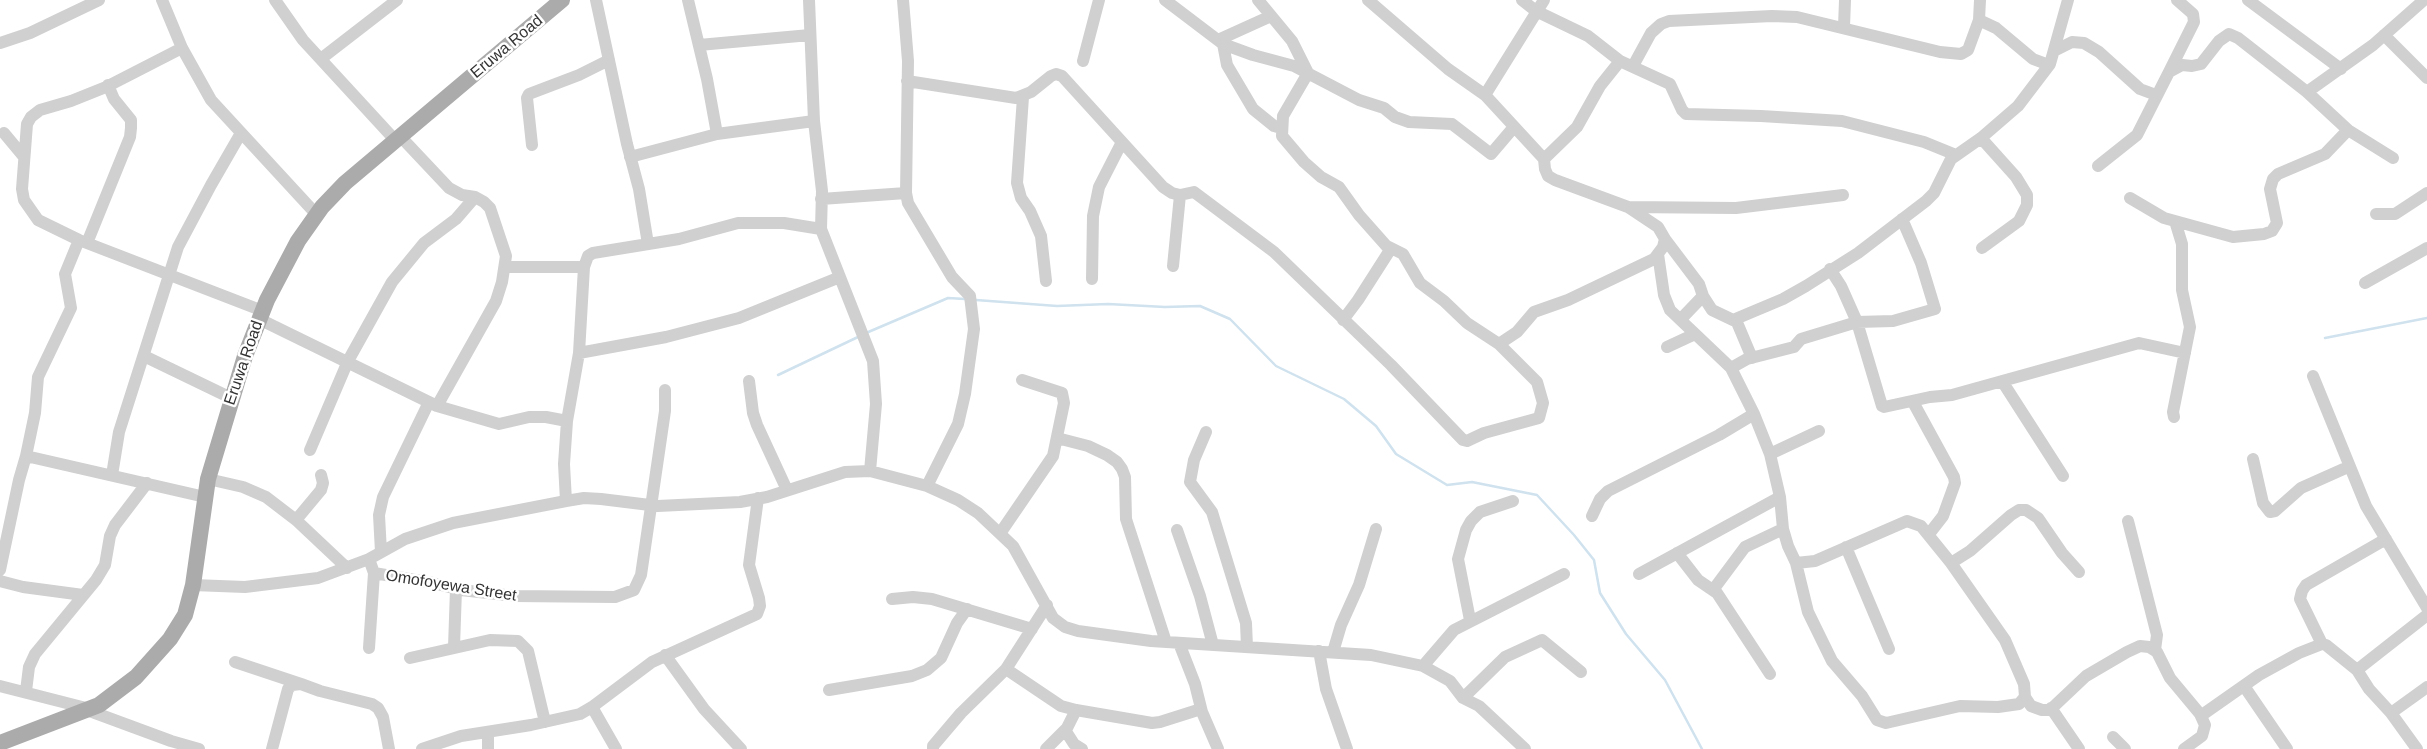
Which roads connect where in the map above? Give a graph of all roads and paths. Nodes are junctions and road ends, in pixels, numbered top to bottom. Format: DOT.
graph roads {
  1 [pos="99,0"];
  2 [pos="162,0"];
  3 [pos="397,0"];
  4 [pos="562,0"];
  5 [pos="596,0"];
  6 [pos="688,0"];
  7 [pos="809,0"];
  8 [pos="904,0"];
  9 [pos="1099,0"];
  10 [pos="1165,0"];
  11 [pos="1258,0"];
  12 [pos="1368,0"];
  13 [pos="1522,0"];
  14 [pos="1544,0"];
  15 [pos="1845,0"];
  16 [pos="1980,0"];
  17 [pos="2068,0"];
  18 [pos="2177,0"];
  19 [pos="2248,0"];
  20 [pos="2424,0"];
  21 [pos="281,2"];
  22 [pos="1536,11"];
  23 [pos="1271,16"];
  24 [pos="1979,20"];
  25 [pos="1844,27"];
  26 [pos="810,35"];
  27 [pos="2384,35"];
  28 [pos="1221,42"];
  29 [pos="0,43"];
  30 [pos="699,45"];
  31 [pos="182,48"];
  32 [pos="2056,50"];
  33 [pos="322,58"];
  34 [pos="609,60"];
  35 [pos="1083,60"];
  36 [pos="1620,61"];
  37 [pos="2049,65"];
  38 [pos="1633,66"];
  39 [pos="2341,69"];
  40 [pos="2169,72"];
  41 [pos="1308,73"];
  42 [pos="2427,78"];
  43 [pos="907,81"];
  44 [pos="108,86"];
  45 [pos="2307,92"];
  46 [pos="1485,95"];
  47 [pos="2156,95"];
  48 [pos="1023,97"];
  49 [pos="814,121"];
  50 [pos="26,124"];
  51 [pos="1514,127"];
  52 [pos="1281,128"];
  53 [pos="2348,130"];
  54 [pos="2,133"];
  55 [pos="241,133"];
  56 [pos="717,134"];
  57 [pos="398,138"];
  58 [pos="1982,138"];
  59 [pos="1122,142"];
  60 [pos="532,145"];
  61 [pos="1956,155"];
  62 [pos="24,156"];
  63 [pos="630,157"];
  64 [pos="2393,158"];
  65 [pos="1544,159"];
  66 [pos="2098,166"];
  67 [pos="906,193"];
  68 [pos="2427,193"];
  69 [pos="1844,194"];
  70 [pos="1180,195"];
  71 [pos="475,198"];
  72 [pos="2130,198"];
  73 [pos="821,199"];
  74 [pos="1628,207"];
  75 [pos="2376,214"];
  76 [pos="316,215"];
  77 [pos="1902,219"];
  78 [pos="2175,221"];
  79 [pos="2200,227"];
  80 [pos="821,229"];
  81 [pos="1664,239"];
  82 [pos="83,242"];
  83 [pos="648,244"];
  84 [pos="2182,244"];
  85 [pos="1387,246"];
  86 [pos="1982,248"];
  87 [pos="2427,248"];
  88 [pos="1658,254"];
  89 [pos="1174,266"];
  90 [pos="505,267"];
  91 [pos="584,267"];
  92 [pos="1830,269"];
  93 [pos="168,274"];
  94 [pos="840,277"];
  95 [pos="1092,279"];
  96 [pos="1046,281"];
  97 [pos="2365,283"];
  98 [pos="1703,296"];
  99 [pos="261,315"];
  100 [pos="1681,319"];
  101 [pos="1343,320"];
  102 [pos="1736,320"];
  103 [pos="1857,322"];
  104 [pos="1695,334"];
  105 [pos="1499,344"];
  106 [pos="1667,347"];
  107 [pos="579,353"];
  108 [pos="2186,353"];
  109 [pos="144,356"];
  110 [pos="1752,358"];
  111 [pos="348,361"];
  112 [pos="1731,368"];
  113 [pos="2313,376"];
  114 [pos="1022,380"];
  115 [pos="749,381"];
  116 [pos="2002,381"];
  117 [pos="665,390"];
  118 [pos="231,398"];
  119 [pos="1913,402"];
  120 [pos="433,404"];
  121 [pos="1754,414"];
  122 [pos="2174,417"];
  123 [pos="567,421"];
  124 [pos="1819,431"];
  125 [pos="1206,432"];
  126 [pos="1056,438"];
  127 [pos="310,450"];
  128 [pos="1770,454"];
  129 [pos="26,456"];
  130 [pos="2253,459"];
  131 [pos="2348,467"];
  132 [pos="870,471"];
  133 [pos="112,475"];
  134 [pos="321,475"];
  135 [pos="2064,476"];
  136 [pos="208,479"];
  137 [pos="147,483"];
  138 [pos="927,486"];
  139 [pos="787,490"];
  140 [pos="205,497"];
  141 [pos="1780,497"];
  142 [pos="758,498"];
  143 [pos="566,501"];
  144 [pos="1514,501"];
  145 [pos="651,505"];
  146 [pos="1592,516"];
  147 [pos="296,520"];
  148 [pos="2128,521"];
  149 [pos="1376,529"];
  150 [pos="1784,529"];
  151 [pos="1177,530"];
  152 [pos="1001,532"];
  153 [pos="1930,534"];
  154 [pos="2386,539"];
  155 [pos="1846,547"];
  156 [pos="381,552"];
  157 [pos="1676,553"];
  158 [pos="369,559"];
  159 [pos="1796,563"];
  160 [pos="1952,563"];
  161 [pos="347,568"];
  162 [pos="0,570"];
  163 [pos="2079,572"];
  164 [pos="374,573"];
  165 [pos="1564,574"];
  166 [pos="1639,574"];
  167 [pos="0,581"];
  168 [pos="193,586"];
  169 [pos="456,589"];
  170 [pos="1713,590"];
  171 [pos="83,595"];
  172 [pos="892,599"];
  173 [pos="1047,605"];
  174 [pos="967,608"];
  175 [pos="2427,608"];
  176 [pos="2427,615"];
  177 [pos="1470,620"];
  178 [pos="1032,629"];
  179 [pos="1173,642"];
  180 [pos="2322,644"];
  181 [pos="1213,645"];
  182 [pos="454,647"];
  183 [pos="1247,647"];
  184 [pos="369,648"];
  185 [pos="1889,649"];
  186 [pos="2155,650"];
  187 [pos="1319,651"];
  188 [pos="1333,652"];
  189 [pos="665,655"];
  190 [pos="410,658"];
  191 [pos="235,662"];
  192 [pos="1423,666"];
  193 [pos="1006,669"];
  194 [pos="2357,670"];
  195 [pos="1580,672"];
  196 [pos="1770,674"];
  197 [pos="301,684"];
  198 [pos="0,686"];
  199 [pos="2244,686"];
  200 [pos="2427,687"];
  201 [pos="829,690"];
  202 [pos="26,691"];
  203 [pos="2024,697"];
  204 [pos="1463,698"];
  205 [pos="592,707"];
  206 [pos="2051,708"];
  207 [pos="1201,709"];
  208 [pos="88,710"];
  209 [pos="1076,710"];
  210 [pos="2391,713"];
  211 [pos="2200,714"];
  212 [pos="545,722"];
  213 [pos="1064,730"];
  214 [pos="488,733"];
  215 [pos="2113,737"];
  216 [pos="0,743"];
  217 [pos="170,745"];
  218 [pos="738,748"];
  219 [pos="199,749"];
  220 [pos="272,749"];
  221 [pos="389,749"];
  222 [pos="422,749"];
  223 [pos="488,749"];
  224 [pos="616,749"];
  225 [pos="933,749"];
  226 [pos="1046,749"];
  227 [pos="1082,749"];
  228 [pos="1218,749"];
  229 [pos="1347,749"];
  230 [pos="1525,749"];
  231 [pos="2079,749"];
  232 [pos="2125,749"];
  233 [pos="2184,749"];
  234 [pos="2287,749"];
  235 [pos="2417,749"];
  1 -- 29 [label="street"];
  2 -- 31 [label="street"];
  3 -- 33 [label="street"];
  4 -- 57 [label="main road, Eruwa Road"];
  5 -- 34 [label="street"];
  6 -- 30 [label="street"];
  7 -- 26 [label="street"];
  8 -- 43 [label="street"];
  9 -- 35 [label="street"];
  10 -- 28 [label="street"];
  11 -- 23 [label="street"];
  12 -- 46 [label="street"];
  13 -- 22 [label="street"];
  14 -- 22 [label="street"];
  15 -- 25 [label="street"];
  16 -- 24 [label="street"];
  17 -- 32 [label="street"];
  18 -- 40 [label="street"];
  19 -- 39 [label="street"];
  20 -- 27 [label="street"];
  21 -- 33 [label="street"];
  22 -- 36 [label="street"];
  22 -- 46 [label="street"];
  23 -- 28 [label="street"];
  23 -- 41 [label="street"];
  24 -- 25 [label="street"];
  24 -- 37 [label="street"];
  25 -- 38 [label="street"];
  26 -- 30 [label="street"];
  26 -- 49 [label="street"];
  27 -- 39 [label="street"];
  27 -- 42 [label="street"];
  28 -- 41 [label="street"];
  28 -- 52 [label="street"];
  30 -- 56 [label="street"];
  31 -- 44 [label="street"];
  31 -- 55 [label="street"];
  32 -- 37 [label="street"];
  32 -- 47 [label="street"];
  33 -- 57 [label="street"];
  34 -- 60 [label="street"];
  34 -- 63 [label="street"];
  36 -- 38 [label="street"];
  36 -- 65 [label="street"];
  37 -- 58 [label="street"];
  38 -- 61 [label="street"];
  39 -- 45 [label="street"];
  40 -- 45 [label="street"];
  40 -- 47 [label="street"];
  41 -- 51 [label="street"];
  41 -- 52 [label="street"];
  43 -- 48 [label="street"];
  43 -- 67 [label="street"];
  44 -- 50 [label="street"];
  44 -- 82 [label="street"];
  45 -- 53 [label="street"];
  46 -- 51 [label="street"];
  47 -- 66 [label="street"];
  48 -- 59 [label="street"];
  48 -- 96 [label="street"];
  49 -- 56 [label="street"];
  49 -- 73 [label="street"];
  50 -- 54 [label="street"];
  50 -- 62 [label="street"];
  51 -- 65 [label="street"];
  52 -- 85 [label="street"];
  53 -- 64 [label="street"];
  53 -- 79 [label="street"];
  54 -- 62 [label="street"];
  55 -- 76 [label="street"];
  55 -- 93 [label="street"];
  56 -- 63 [label="street"];
  57 -- 71 [label="street"];
  57 -- 76 [label="main road, Eruwa Road"];
  58 -- 61 [label="street"];
  58 -- 86 [label="street"];
  59 -- 70 [label="street"];
  59 -- 95 [label="street"];
  61 -- 77 [label="street"];
  62 -- 82 [label="street"];
  63 -- 83 [label="street"];
  65 -- 74 [label="street"];
  67 -- 73 [label="street"];
  67 -- 138 [label="street"];
  68 -- 75 [label="street"];
  69 -- 74 [label="street"];
  70 -- 89 [label="street"];
  70 -- 101 [label="street"];
  71 -- 90 [label="street"];
  71 -- 111 [label="street"];
  72 -- 78 [label="street"];
  73 -- 80 [label="street"];
  74 -- 81 [label="street"];
  76 -- 99 [label="main road, Eruwa Road"];
  77 -- 92 [label="street"];
  77 -- 103 [label="street"];
  78 -- 79 [label="street"];
  78 -- 84 [label="street"];
  79 -- 84 [label="street"];
  80 -- 83 [label="street"];
  80 -- 94 [label="street"];
  81 -- 88 [label="street"];
  81 -- 98 [label="street"];
  82 -- 93 [label="street"];
  82 -- 129 [label="street"];
  83 -- 91 [label="street"];
  84 -- 108 [label="street"];
  85 -- 101 [label="street"];
  85 -- 105 [label="street"];
  87 -- 97 [label="street"];
  88 -- 100 [label="street"];
  88 -- 105 [label="street"];
  90 -- 91 [label="street"];
  90 -- 120 [label="street"];
  91 -- 107 [label="street"];
  92 -- 102 [label="street"];
  92 -- 103 [label="street"];
  93 -- 99 [label="street"];
  93 -- 109 [label="street"];
  94 -- 107 [label="street"];
  94 -- 132 [label="street"];
  98 -- 100 [label="street"];
  98 -- 102 [label="street"];
  99 -- 111 [label="street"];
  99 -- 118 [label="main road, Eruwa Road"];
  100 -- 104 [label="street"];
  101 -- 105 [label="street"];
  102 -- 110 [label="street"];
  103 -- 110 [label="street"];
  103 -- 119 [label="street"];
  104 -- 106 [label="street"];
  104 -- 112 [label="street"];
  107 -- 123 [label="street"];
  108 -- 116 [label="street"];
  108 -- 122 [label="street"];
  109 -- 118 [label="street"];
  109 -- 133 [label="street"];
  110 -- 112 [label="street"];
  111 -- 120 [label="street"];
  111 -- 127 [label="street"];
  112 -- 121 [label="street"];
  113 -- 131 [label="street"];
  114 -- 126 [label="street"];
  115 -- 139 [label="street"];
  116 -- 119 [label="street"];
  116 -- 135 [label="street"];
  117 -- 145 [label="street, Omofoyewa Street"];
  118 -- 136 [label="main road, Eruwa Road"];
  119 -- 153 [label="street"];
  120 -- 123 [label="street"];
  120 -- 156 [label="street"];
  121 -- 128 [label="street"];
  121 -- 146 [label="street"];
  123 -- 143 [label="street"];
  124 -- 128 [label="street"];
  125 -- 183 [label="street"];
  126 -- 152 [label="street"];
  126 -- 179 [label="street"];
  128 -- 141 [label="street"];
  129 -- 133 [label="street"];
  129 -- 162 [label="street"];
  130 -- 131 [label="street"];
  131 -- 154 [label="street"];
  132 -- 138 [label="street"];
  132 -- 139 [label="street"];
  133 -- 137 [label="street"];
  134 -- 147 [label="street"];
  136 -- 140 [label="main road, Eruwa Road"];
  136 -- 147 [label="street"];
  137 -- 140 [label="street"];
  137 -- 171 [label="street"];
  138 -- 152 [label="street"];
  139 -- 142 [label="street"];
  140 -- 168 [label="main road, Eruwa Road"];
  141 -- 150 [label="street"];
  141 -- 157 [label="street"];
  142 -- 145 [label="street"];
  142 -- 189 [label="street"];
  143 -- 145 [label="street"];
  143 -- 156 [label="street"];
  144 -- 177 [label="street"];
  145 -- 169 [label="street, Omofoyewa Street"];
  147 -- 161 [label="street"];
  148 -- 186 [label="street"];
  149 -- 188 [label="street"];
  150 -- 159 [label="street"];
  150 -- 170 [label="street"];
  151 -- 181 [label="street"];
  152 -- 173 [label="street"];
  153 -- 155 [label="street"];
  153 -- 160 [label="street"];
  154 -- 175 [label="street"];
  154 -- 180 [label="street"];
  155 -- 159 [label="street"];
  155 -- 185 [label="street"];
  156 -- 158 [label="street"];
  157 -- 166 [label="street"];
  157 -- 170 [label="street"];
  158 -- 161 [label="street"];
  158 -- 164 [label="street, Omofoyewa Street"];
  159 -- 203 [label="street"];
  160 -- 163 [label="street"];
  160 -- 203 [label="street"];
  161 -- 168 [label="street"];
  164 -- 169 [label="street, Omofoyewa Street"];
  164 -- 184 [label="street"];
  165 -- 177 [label="street"];
  167 -- 171 [label="street"];
  168 -- 208 [label="main road, Eruwa Road"];
  169 -- 182 [label="street"];
  170 -- 196 [label="street"];
  171 -- 202 [label="street"];
  172 -- 174 [label="street"];
  173 -- 178 [label="street"];
  173 -- 179 [label="street"];
  174 -- 178 [label="street"];
  174 -- 201 [label="street"];
  176 -- 194 [label="street"];
  177 -- 192 [label="street"];
  178 -- 193 [label="street"];
  179 -- 181 [label="street"];
  179 -- 207 [label="street"];
  180 -- 194 [label="street"];
  180 -- 199 [label="street"];
  181 -- 183 [label="street"];
  182 -- 190 [label="street"];
  182 -- 212 [label="street"];
  183 -- 187 [label="street"];
  186 -- 206 [label="street"];
  186 -- 211 [label="street"];
  187 -- 188 [label="street"];
  187 -- 229 [label="street"];
  188 -- 192 [label="street"];
  189 -- 205 [label="street"];
  189 -- 218 [label="street"];
  191 -- 197 [label="street"];
  192 -- 204 [label="street"];
  193 -- 209 [label="street"];
  193 -- 225 [label="street"];
  194 -- 210 [label="street"];
  195 -- 204 [label="street"];
  197 -- 220 [label="street"];
  197 -- 221 [label="street"];
  198 -- 202 [label="street"];
  199 -- 211 [label="street"];
  199 -- 234 [label="street"];
  200 -- 210 [label="street"];
  202 -- 208 [label="street"];
  203 -- 206 [label="street"];
  204 -- 230 [label="street"];
  205 -- 212 [label="street"];
  205 -- 224 [label="street"];
  206 -- 231 [label="street"];
  207 -- 209 [label="street"];
  207 -- 228 [label="street"];
  208 -- 216 [label="main road, Eruwa Road"];
  208 -- 217 [label="street"];
  209 -- 213 [label="street"];
  210 -- 235 [label="street"];
  211 -- 233 [label="street"];
  212 -- 214 [label="street"];
  213 -- 226 [label="street"];
  213 -- 227 [label="street"];
  214 -- 222 [label="street"];
  214 -- 223 [label="street"];
  215 -- 232 [label="street"];
  217 -- 219 [label="street"];
}
